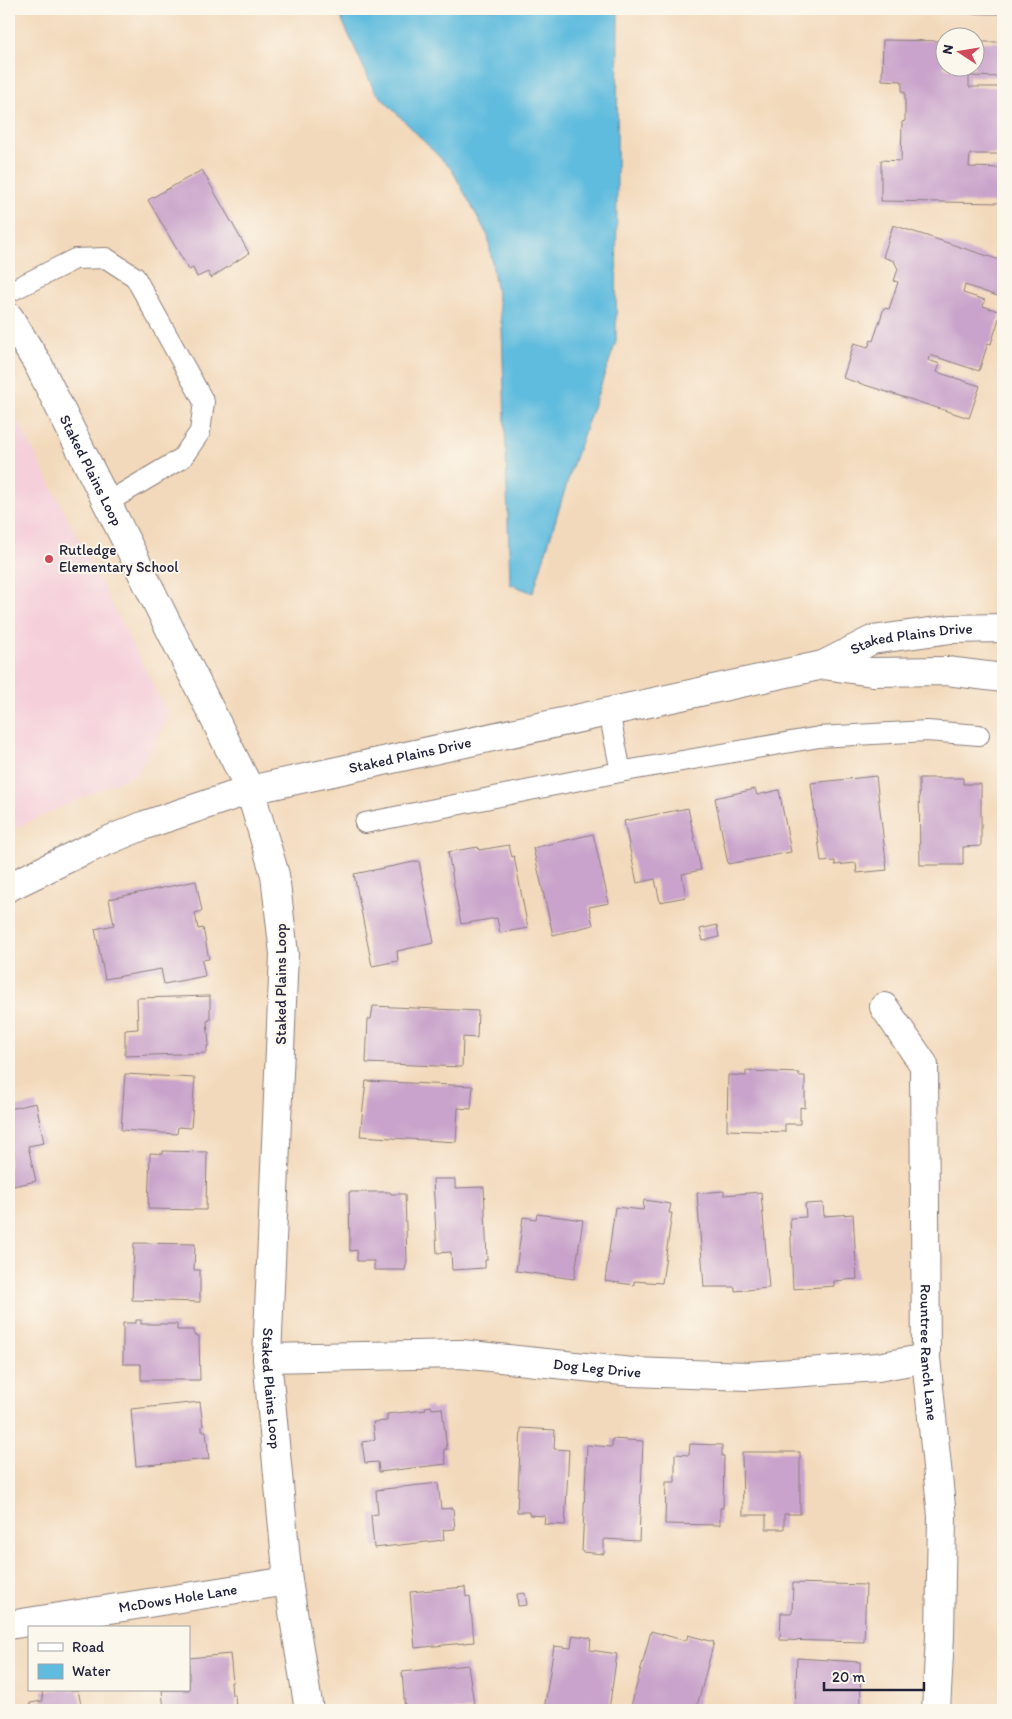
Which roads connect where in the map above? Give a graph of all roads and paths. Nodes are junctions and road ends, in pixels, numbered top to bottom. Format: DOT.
graph roads {
  1 [pos="9,292"];
  2 [pos="9,317"];
  3 [pos="108,502"];
  4 [pos="1003,628"];
  5 [pos="826,665"];
  6 [pos="1003,678"];
  7 [pos="609,712"];
  8 [pos="979,736"];
  9 [pos="621,772"];
  10 [pos="250,790"];
  11 [pos="365,822"];
  12 [pos="9,887"];
  13 [pos="884,1006"];
  14 [pos="267,1358"];
  15 [pos="926,1358"];
  16 [pos="288,1581"];
  17 [pos="9,1625"];
  18 [pos="309,1710"];
  19 [pos="936,1710"];
  1 -- 3 [label="lane"];
  2 -- 3 [label="street, Staked Plains Loop"];
  3 -- 10 [label="street, Staked Plains Loop"];
  4 -- 5 [label="street, Staked Plains Drive"];
  5 -- 6 [label="street, Staked Plains Drive"];
  5 -- 7 [label="street, Staked Plains Drive"];
  7 -- 9 [label="lane"];
  7 -- 10 [label="street, Staked Plains Drive"];
  8 -- 9 [label="lane"];
  9 -- 11 [label="lane"];
  10 -- 12 [label="street, Staked Plains Drive"];
  10 -- 14 [label="street, Staked Plains Loop"];
  13 -- 15 [label="street, Rountree Ranch Lane"];
  14 -- 15 [label="street, Dog Leg Drive"];
  14 -- 16 [label="street, Staked Plains Loop"];
  15 -- 19 [label="street, Rountree Ranch Lane"];
  16 -- 17 [label="street, McDows Hole Lane"];
  16 -- 18 [label="street, Staked Plains Loop"];
}
